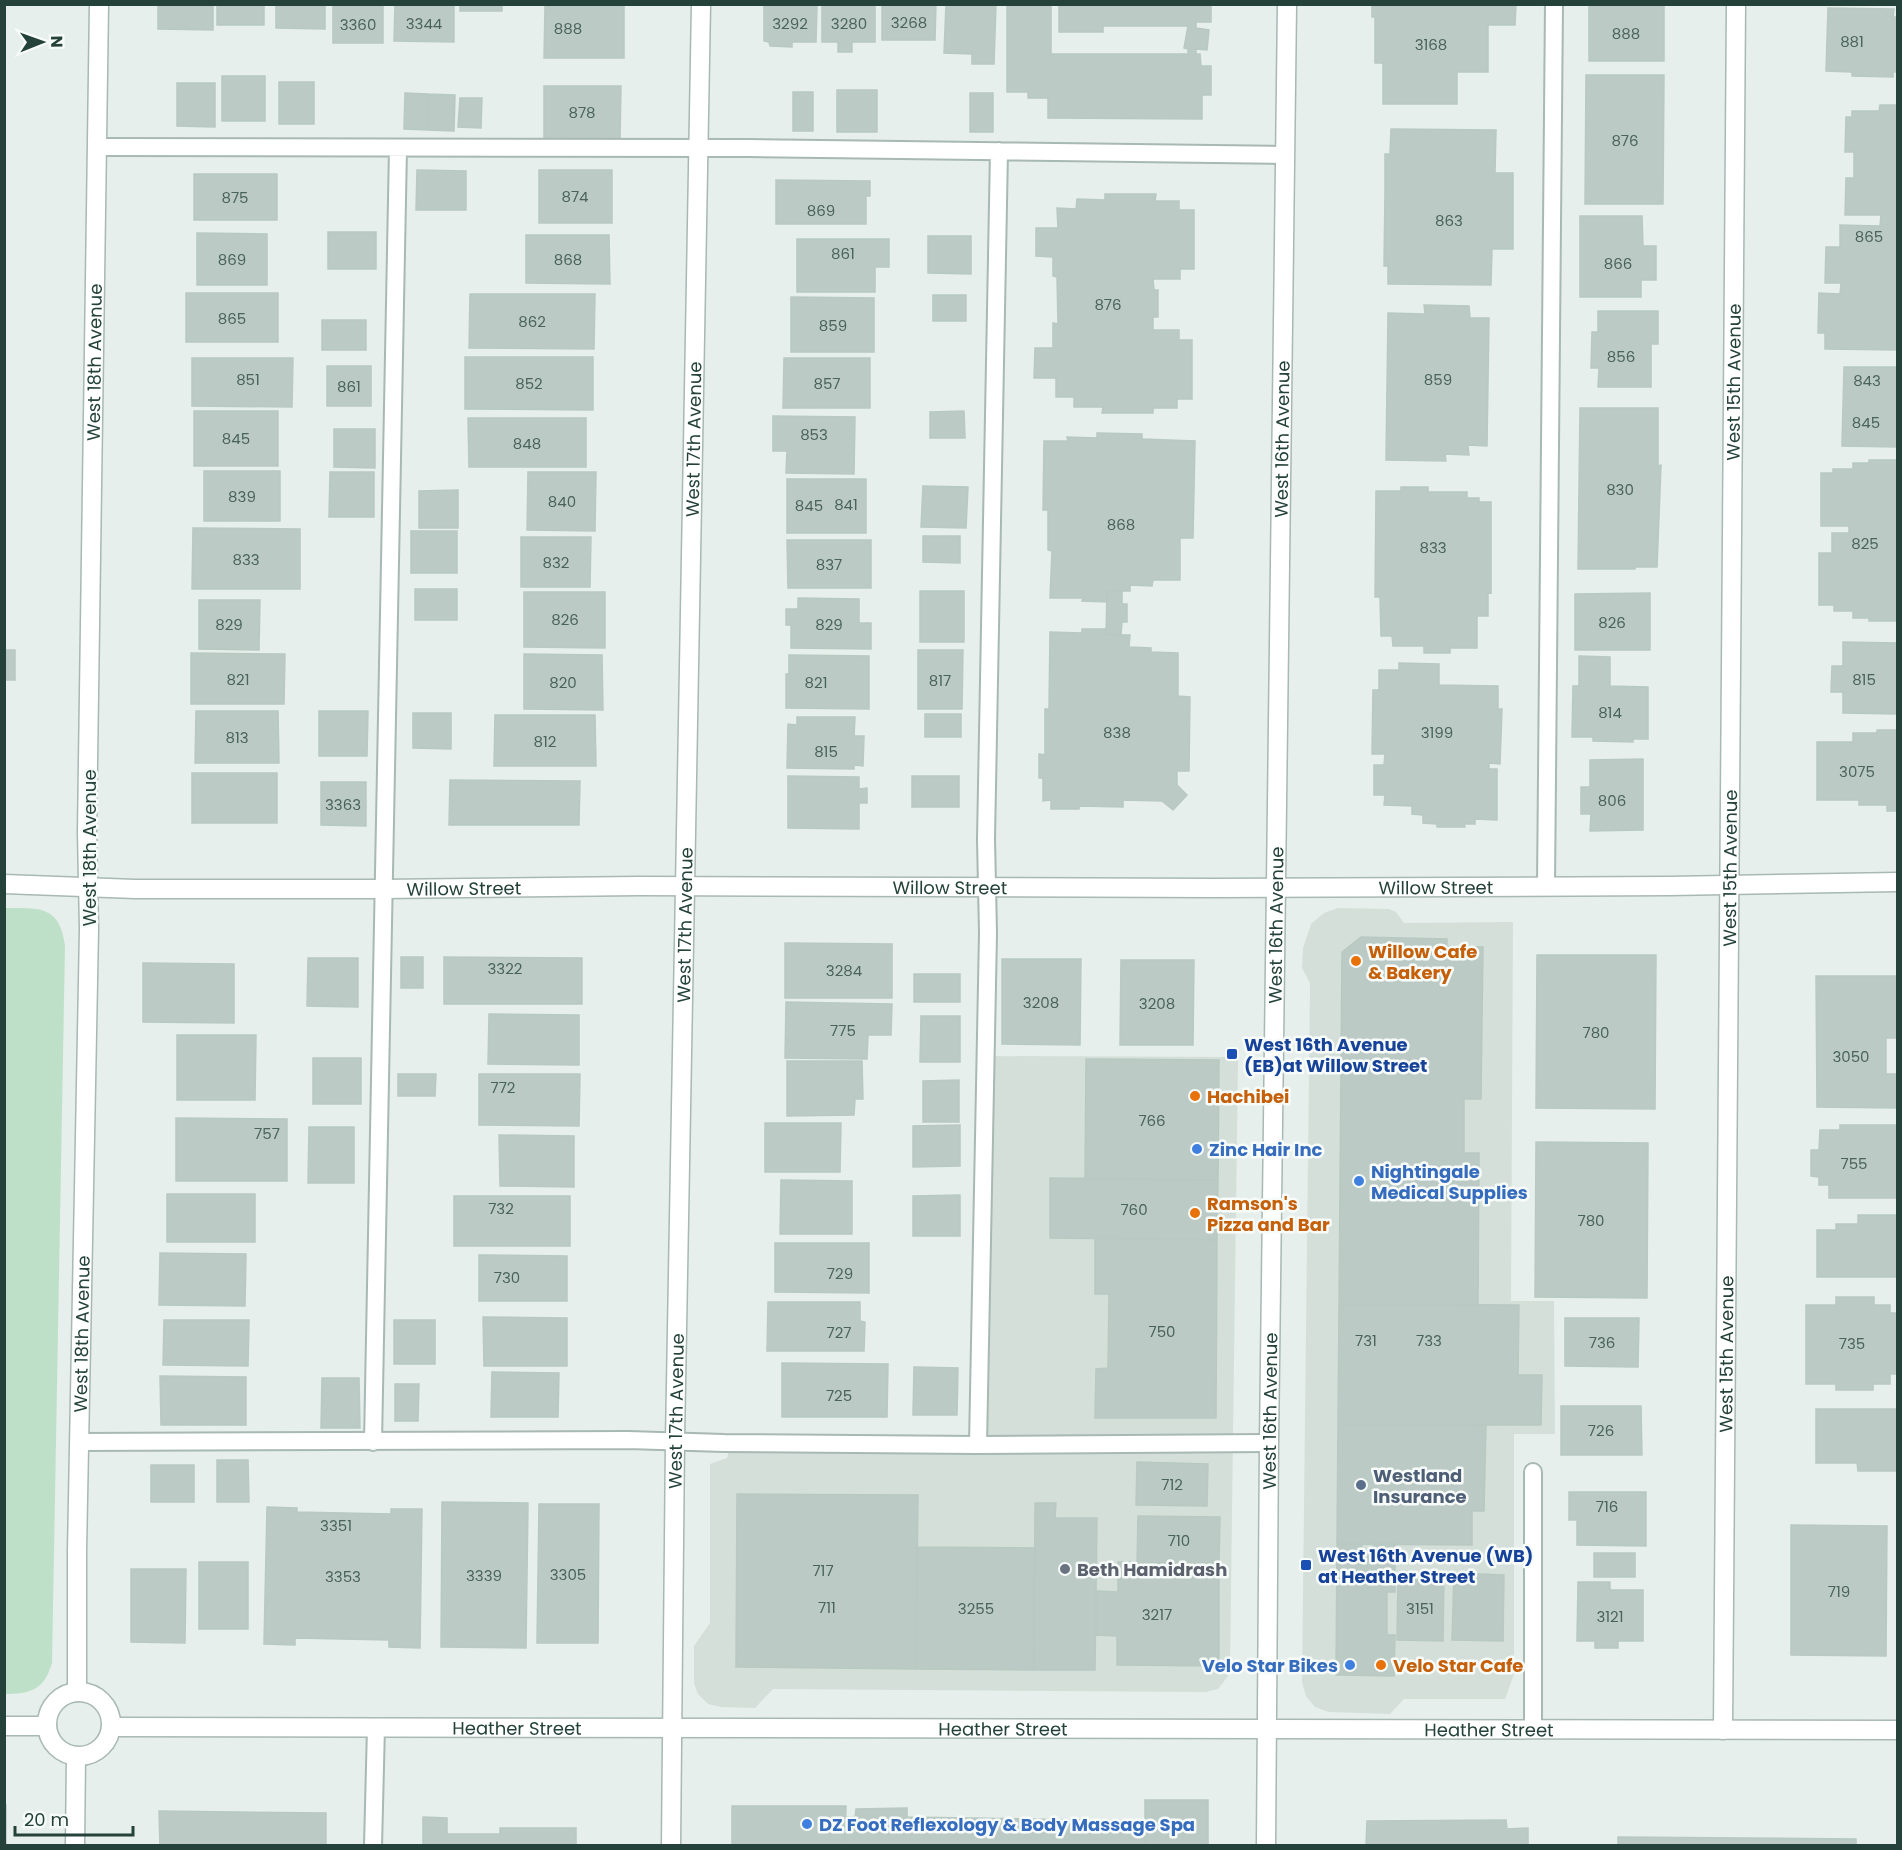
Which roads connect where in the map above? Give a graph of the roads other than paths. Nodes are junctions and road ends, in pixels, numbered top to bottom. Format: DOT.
graph roads {
  1 [pos="99,4"];
  2 [pos="701,4"];
  3 [pos="1287,4"];
  4 [pos="1554,4"];
  5 [pos="1736,4"];
  6 [pos="98,147"];
  7 [pos="398,148"];
  8 [pos="699,148"];
  9 [pos="999,151"];
  10 [pos="1286,156"];
  11 [pos="1898,882"];
  12 [pos="4,884"];
  13 [pos="1730,885"];
  14 [pos="88,886"];
  15 [pos="987,886"];
  16 [pos="1546,886"];
  17 [pos="686,887"];
  18 [pos="1276,887"];
  19 [pos="383,889"];
  20 [pos="675,1440"];
  21 [pos="79,1442"];
  22 [pos="373,1442"];
  23 [pos="1269,1443"];
  24 [pos="978,1445"];
  25 [pos="1533,1472"];
  26 [pos="77,1692"];
  27 [pos="4,1726"];
  28 [pos="47,1726"];
  29 [pos="111,1727"];
  30 [pos="375,1727"];
  31 [pos="672,1728"];
  32 [pos="1267,1729"];
  33 [pos="1533,1729"];
  34 [pos="1723,1730"];
  35 [pos="1898,1730"];
  36 [pos="76,1756"];
  37 [pos="75,1845"];
  38 [pos="374,1845"];
  39 [pos="671,1845"];
  40 [pos="1266,1845"];
  1 -- 6 [label="street, West 18th Avenue"];
  2 -- 8 [label="street, West 17th Avenue"];
  3 -- 10 [label="street, West 16th Avenue"];
  4 -- 16 [label="lane"];
  5 -- 13 [label="street, West 15th Avenue"];
  6 -- 7 [label="lane"];
  6 -- 14 [label="street, West 18th Avenue"];
  7 -- 8 [label="lane"];
  7 -- 19 [label="lane"];
  8 -- 9 [label="lane"];
  8 -- 17 [label="street, West 17th Avenue"];
  9 -- 10 [label="lane"];
  9 -- 15 [label="lane"];
  10 -- 18 [label="street, West 16th Avenue"];
  11 -- 13 [label="street, Willow Street"];
  12 -- 14 [label="street, Willow Street"];
  13 -- 16 [label="street, Willow Street"];
  13 -- 34 [label="street, West 15th Avenue"];
  14 -- 19 [label="street, Willow Street"];
  14 -- 21 [label="street, West 18th Avenue"];
  15 -- 17 [label="street, Willow Street"];
  15 -- 18 [label="street, Willow Street"];
  15 -- 24 [label="lane"];
  16 -- 18 [label="street, Willow Street"];
  17 -- 19 [label="street, Willow Street"];
  17 -- 20 [label="street, West 17th Avenue"];
  18 -- 23 [label="street, West 16th Avenue"];
  19 -- 22 [label="lane"];
  20 -- 22 [label="lane"];
  20 -- 24 [label="lane"];
  20 -- 31 [label="street, West 17th Avenue"];
  21 -- 22 [label="lane"];
  21 -- 26 [label="street, West 18th Avenue"];
  23 -- 24 [label="lane"];
  23 -- 32 [label="street, West 16th Avenue"];
  25 -- 33 [label="lane"];
  26 -- 28 [label="street"];
  26 -- 29 [label="street"];
  27 -- 28 [label="street"];
  28 -- 36 [label="street"];
  29 -- 30 [label="street, Heather Street"];
  29 -- 36 [label="street"];
  30 -- 31 [label="street, Heather Street"];
  30 -- 38 [label="lane"];
  31 -- 32 [label="street, Heather Street"];
  31 -- 39 [label="street, West 17th Avenue"];
  32 -- 33 [label="street, Heather Street"];
  32 -- 40 [label="street, West 16th Avenue"];
  33 -- 34 [label="street, Heather Street"];
  34 -- 35 [label="street, Heather Street"];
  36 -- 37 [label="street"];
}
